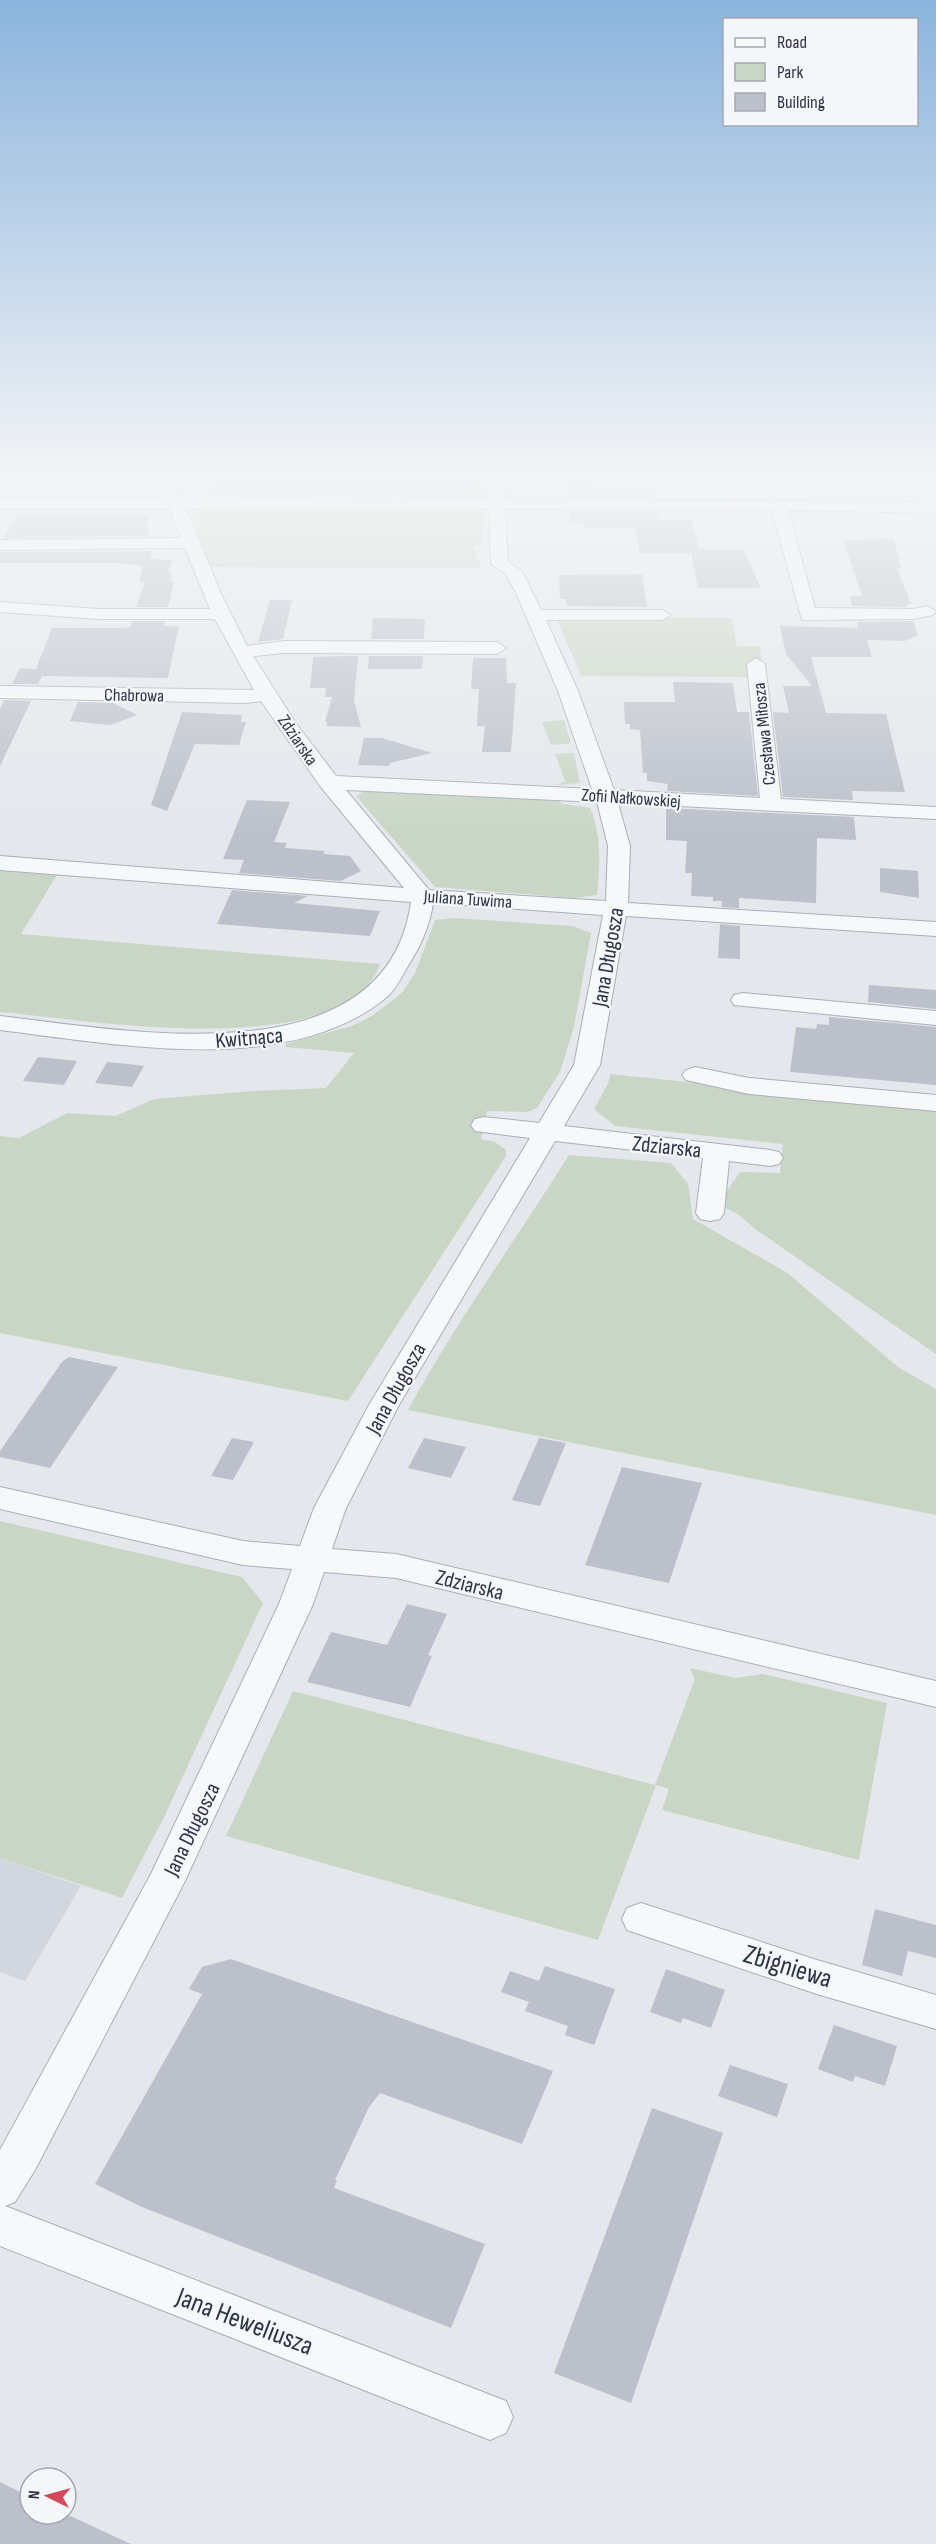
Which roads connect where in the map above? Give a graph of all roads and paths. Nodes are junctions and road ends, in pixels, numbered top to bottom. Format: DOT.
graph roads {
  1 [pos="214,597"];
  2 [pos="526,597"];
  3 [pos="802,597"];
  4 [pos="0,607"];
  5 [pos="221,614"];
  6 [pos="536,615"];
  7 [pos="662,615"];
  8 [pos="932,615"];
  9 [pos="865,619"];
  10 [pos="497,648"];
  11 [pos="243,652"];
  12 [pos="756,664"];
  13 [pos="0,692"];
  14 [pos="267,694"];
  15 [pos="327,782"];
  16 [pos="606,797"];
  17 [pos="771,805"];
  18 [pos="936,813"];
  19 [pos="0,863"];
  20 [pos="422,895"];
  21 [pos="616,909"];
  22 [pos="936,929"];
  23 [pos="743,1000"];
  24 [pos="936,1018"];
  25 [pos="0,1023"];
  26 [pos="695,1075"];
  27 [pos="936,1103"];
  28 [pos="484,1125"];
  29 [pos="546,1132"];
  30 [pos="717,1151"];
  31 [pos="770,1158"];
  32 [pos="710,1213"];
  33 [pos="0,1498"];
  34 [pos="311,1559"];
  35 [pos="936,1694"];
  36 [pos="641,1919"];
  37 [pos="936,2012"];
  38 [pos="0,2188"];
  39 [pos="0,2225"];
  40 [pos="490,2417"];
  1 -- 5 [label="street, Zdziarska"];
  2 -- 6 [label="street, Jana Długosza"];
  3 -- 8 [label="street"];
  4 -- 5 [label="street"];
  5 -- 11 [label="street, Zdziarska"];
  6 -- 7 [label="street"];
  6 -- 16 [label="street, Jana Długosza"];
  8 -- 9 [label="street"];
  10 -- 11 [label="street"];
  11 -- 14 [label="street, Zdziarska"];
  12 -- 17 [label="street, Czesława Miłosza"];
  13 -- 14 [label="street, Chabrowa"];
  14 -- 15 [label="street, Zdziarska"];
  15 -- 16 [label="street, Zofii Nałkowskiej"];
  15 -- 20 [label="street, Zdziarska"];
  16 -- 17 [label="street, Zofii Nałkowskiej"];
  16 -- 21 [label="street, Jana Długosza"];
  17 -- 18 [label="street, Zofii Nałkowskiej"];
  19 -- 20 [label="street, Juliana Tuwima"];
  20 -- 21 [label="street, Juliana Tuwima"];
  20 -- 25 [label="street, Kwitnąca"];
  21 -- 22 [label="street, Juliana Tuwima"];
  21 -- 29 [label="street, Jana Długosza"];
  23 -- 24 [label="street"];
  26 -- 27 [label="street"];
  28 -- 29 [label="street, Zdziarska"];
  29 -- 30 [label="street, Zdziarska"];
  29 -- 34 [label="street, Jana Długosza"];
  30 -- 31 [label="street"];
  30 -- 32 [label="street, Zdziarska"];
  33 -- 34 [label="street, Zdziarska"];
  34 -- 35 [label="street, Zdziarska"];
  34 -- 38 [label="street, Jana Długosza"];
  36 -- 37 [label="street, Zbigniewa"];
  39 -- 40 [label="street, Jana Heweliusza"];
}
